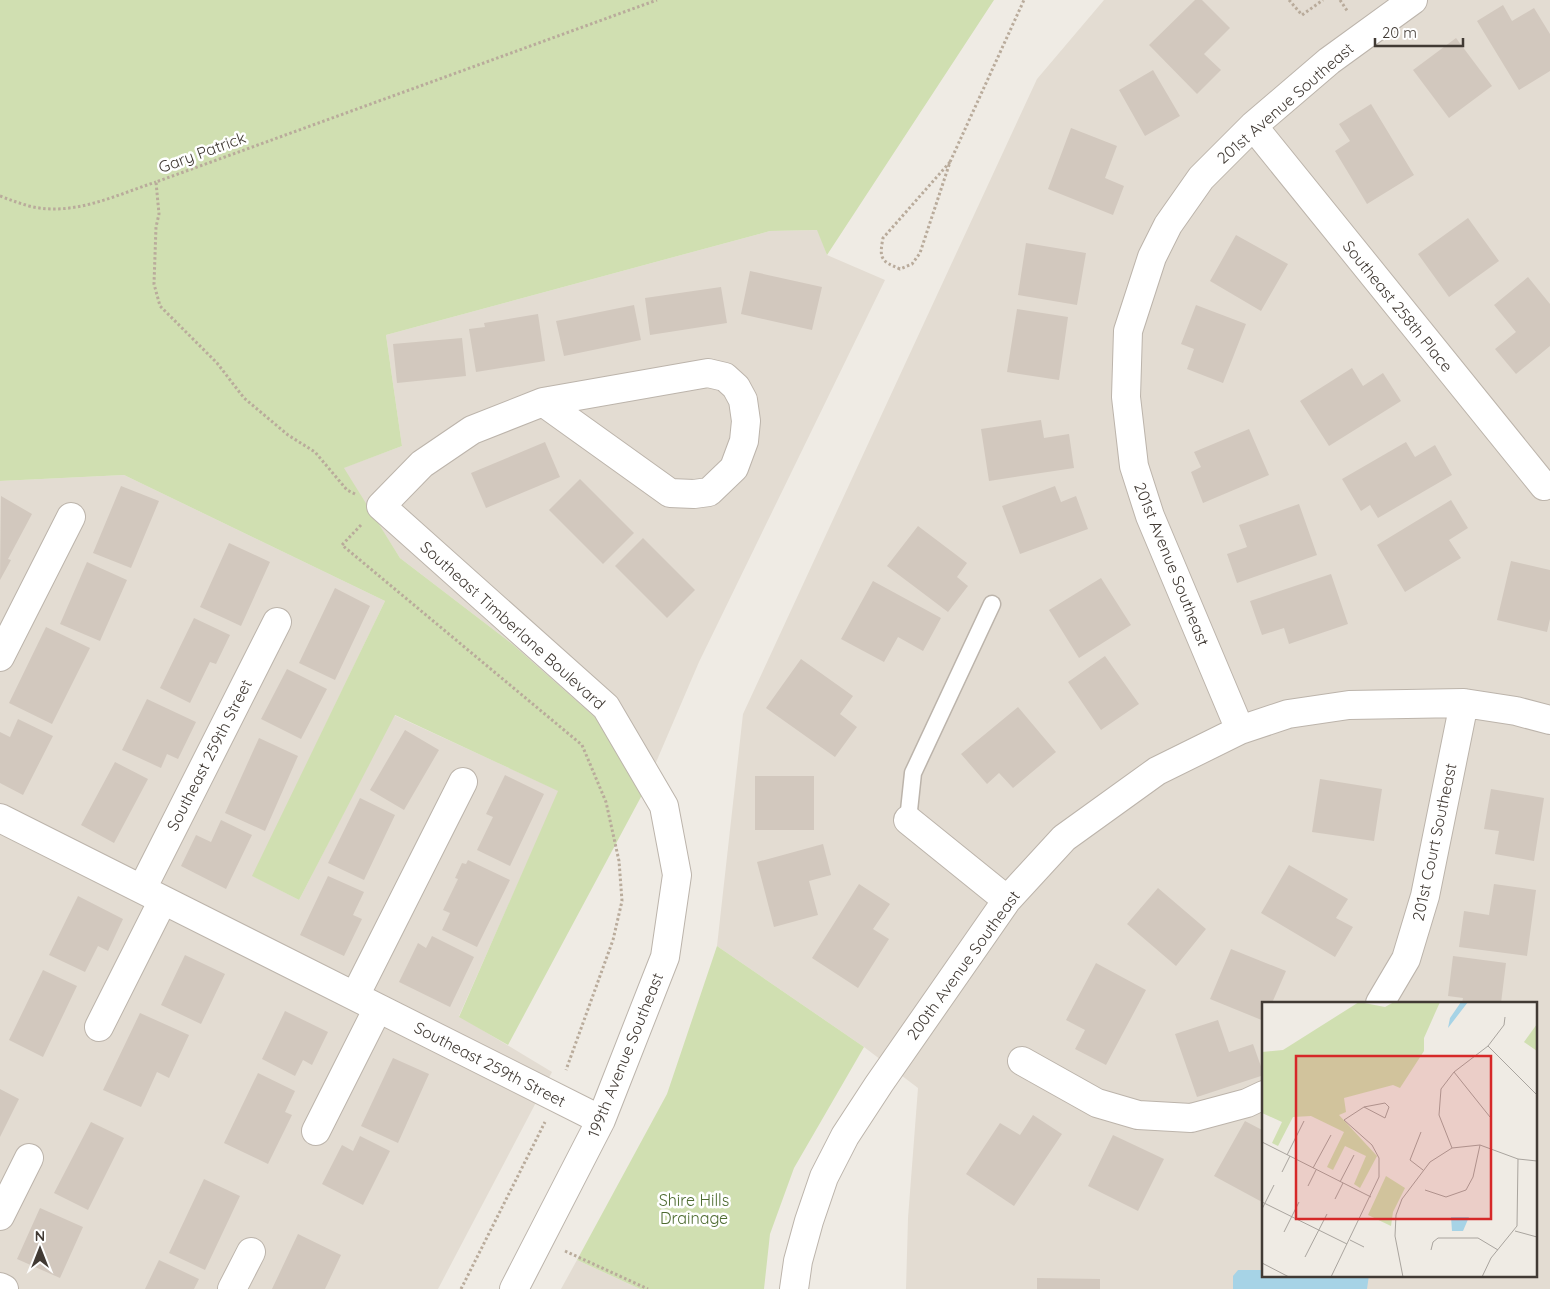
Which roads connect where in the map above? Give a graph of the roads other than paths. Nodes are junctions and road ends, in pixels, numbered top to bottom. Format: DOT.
graph roads {
  1 [pos="1413,0"];
  2 [pos="1253,126"];
  3 [pos="542,402"];
  4 [pos="1544,486"];
  5 [pos="71,517"];
  6 [pos="992,604"];
  7 [pos="277,622"];
  8 [pos="0,657"];
  9 [pos="1464,703"];
  10 [pos="1550,720"];
  11 [pos="1240,730"];
  12 [pos="463,782"];
  13 [pos="664,806"];
  14 [pos="0,818"];
  15 [pos="908,820"];
  16 [pos="153,894"];
  17 [pos="1007,900"];
  18 [pos="366,1002"];
  19 [pos="1381,1002"];
  20 [pos="99,1027"];
  21 [pos="1022,1061"];
  22 [pos="1262,1096"];
  23 [pos="601,1120"];
  24 [pos="316,1131"];
  25 [pos="29,1158"];
  26 [pos="0,1216"];
  27 [pos="251,1252"];
  28 [pos="0,1287"];
  29 [pos="4,1289"];
  30 [pos="232,1289"];
  31 [pos="514,1289"];
  32 [pos="794,1289"];
  1 -- 2 [label="street, 201st Avenue Southeast"];
  2 -- 4 [label="street, Southeast 258th Place"];
  2 -- 11 [label="street, 201st Avenue Southeast"];
  3 -- 3 [label="street"];
  3 -- 13 [label="street, Southeast Timberlane Boulevard"];
  5 -- 8 [label="street"];
  6 -- 15 [label="lane"];
  7 -- 16 [label="street, Southeast 259th Street"];
  9 -- 10 [label="street"];
  9 -- 11 [label="street"];
  9 -- 19 [label="street, 201st Court Southeast"];
  11 -- 17 [label="street, 200th Avenue Southeast"];
  12 -- 18 [label="street"];
  13 -- 23 [label="street, 199th Avenue Southeast"];
  14 -- 16 [label="street, Southeast 259th Street"];
  15 -- 17 [label="street"];
  16 -- 18 [label="street, Southeast 259th Street"];
  16 -- 20 [label="street, Southeast 259th Street"];
  17 -- 32 [label="street, 200th Avenue Southeast"];
  18 -- 23 [label="street, Southeast 259th Street"];
  18 -- 24 [label="street"];
  21 -- 22 [label="street"];
  23 -- 31 [label="street, 199th Avenue Southeast"];
  25 -- 26 [label="street"];
  27 -- 30 [label="street"];
  28 -- 29 [label="street"];
}
